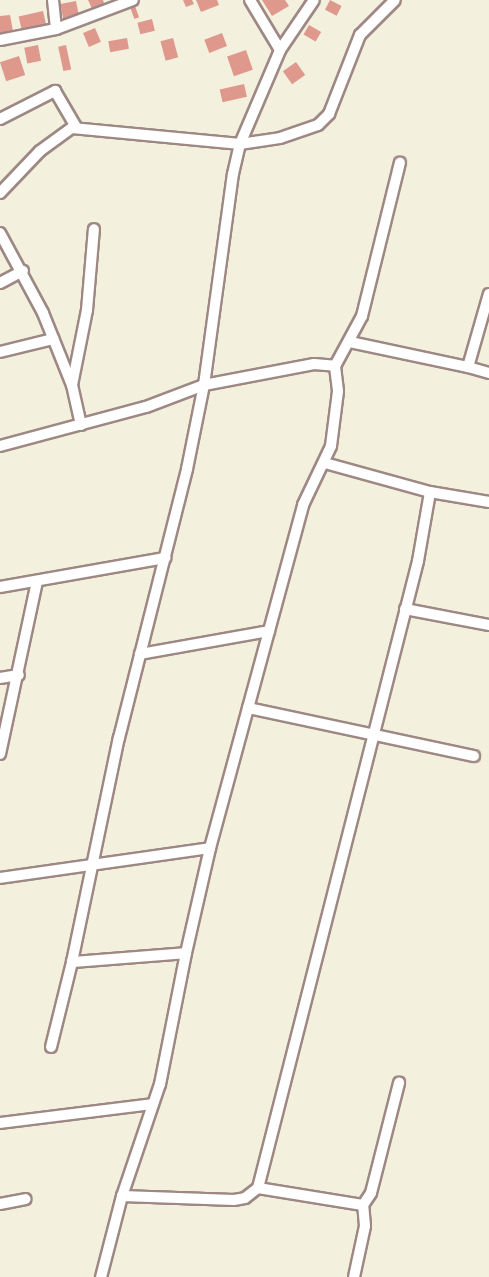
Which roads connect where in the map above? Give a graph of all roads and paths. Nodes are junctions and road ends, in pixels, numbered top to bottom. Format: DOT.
graph roads {
  1 [pos="53,0"];
  2 [pos="133,0"];
  3 [pos="250,0"];
  4 [pos="314,0"];
  5 [pos="395,0"];
  6 [pos="57,29"];
  7 [pos="0,40"];
  8 [pos="280,50"];
  9 [pos="0,119"];
  10 [pos="76,127"];
  11 [pos="240,144"];
  12 [pos="400,163"];
  13 [pos="0,193"];
  14 [pos="94,229"];
  15 [pos="0,233"];
  16 [pos="23,270"];
  17 [pos="0,283"];
  18 [pos="489,294"];
  19 [pos="53,339"];
  20 [pos="350,342"];
  21 [pos="0,352"];
  22 [pos="335,366"];
  23 [pos="468,367"];
  24 [pos="489,373"];
  25 [pos="72,385"];
  26 [pos="204,385"];
  27 [pos="81,425"];
  28 [pos="0,446"];
  29 [pos="326,463"];
  30 [pos="430,492"];
  31 [pos="489,502"];
  32 [pos="165,558"];
  33 [pos="37,581"];
  34 [pos="0,587"];
  35 [pos="405,609"];
  36 [pos="489,625"];
  37 [pos="269,630"];
  38 [pos="140,654"];
  39 [pos="19,675"];
  40 [pos="0,678"];
  41 [pos="248,708"];
  42 [pos="372,735"];
  43 [pos="0,754"];
  44 [pos="474,756"];
  45 [pos="210,848"];
  46 [pos="93,865"];
  47 [pos="0,878"];
  48 [pos="186,953"];
  49 [pos="72,962"];
  50 [pos="51,1047"];
  51 [pos="399,1083"];
  52 [pos="153,1104"];
  53 [pos="0,1123"];
  54 [pos="258,1188"];
  55 [pos="122,1196"];
  56 [pos="26,1199"];
  57 [pos="0,1204"];
  58 [pos="363,1205"];
  59 [pos="101,1277"];
  60 [pos="354,1277"];
  1 -- 6 [label="street"];
  2 -- 6 [label="street"];
  3 -- 8 [label="street"];
  4 -- 8 [label="street"];
  5 -- 11 [label="street"];
  6 -- 7 [label="street"];
  8 -- 11 [label="street"];
  9 -- 10 [label="street"];
  10 -- 11 [label="street"];
  10 -- 13 [label="street"];
  11 -- 26 [label="street"];
  12 -- 20 [label="street"];
  14 -- 25 [label="street"];
  15 -- 16 [label="street"];
  16 -- 17 [label="street"];
  16 -- 19 [label="street"];
  18 -- 23 [label="street"];
  19 -- 21 [label="street"];
  19 -- 25 [label="street"];
  20 -- 22 [label="street"];
  20 -- 23 [label="street"];
  22 -- 26 [label="street"];
  22 -- 29 [label="street"];
  23 -- 24 [label="street"];
  25 -- 27 [label="street"];
  26 -- 27 [label="street"];
  26 -- 32 [label="street"];
  27 -- 28 [label="street"];
  29 -- 30 [label="street"];
  29 -- 37 [label="street"];
  30 -- 31 [label="street"];
  30 -- 35 [label="street"];
  32 -- 33 [label="street"];
  32 -- 38 [label="street"];
  33 -- 34 [label="street"];
  33 -- 39 [label="street"];
  35 -- 36 [label="street"];
  35 -- 42 [label="street"];
  37 -- 38 [label="street"];
  37 -- 41 [label="street"];
  38 -- 46 [label="street"];
  39 -- 40 [label="street"];
  39 -- 43 [label="street"];
  41 -- 42 [label="street"];
  41 -- 45 [label="street"];
  42 -- 44 [label="street"];
  42 -- 54 [label="street"];
  45 -- 46 [label="street"];
  45 -- 48 [label="street"];
  46 -- 47 [label="street"];
  46 -- 49 [label="street"];
  48 -- 49 [label="street"];
  48 -- 52 [label="street"];
  49 -- 50 [label="street"];
  51 -- 58 [label="street"];
  52 -- 53 [label="street"];
  52 -- 55 [label="street"];
  54 -- 55 [label="street"];
  54 -- 58 [label="street"];
  55 -- 59 [label="street"];
  56 -- 57 [label="street"];
  58 -- 60 [label="street"];
}
